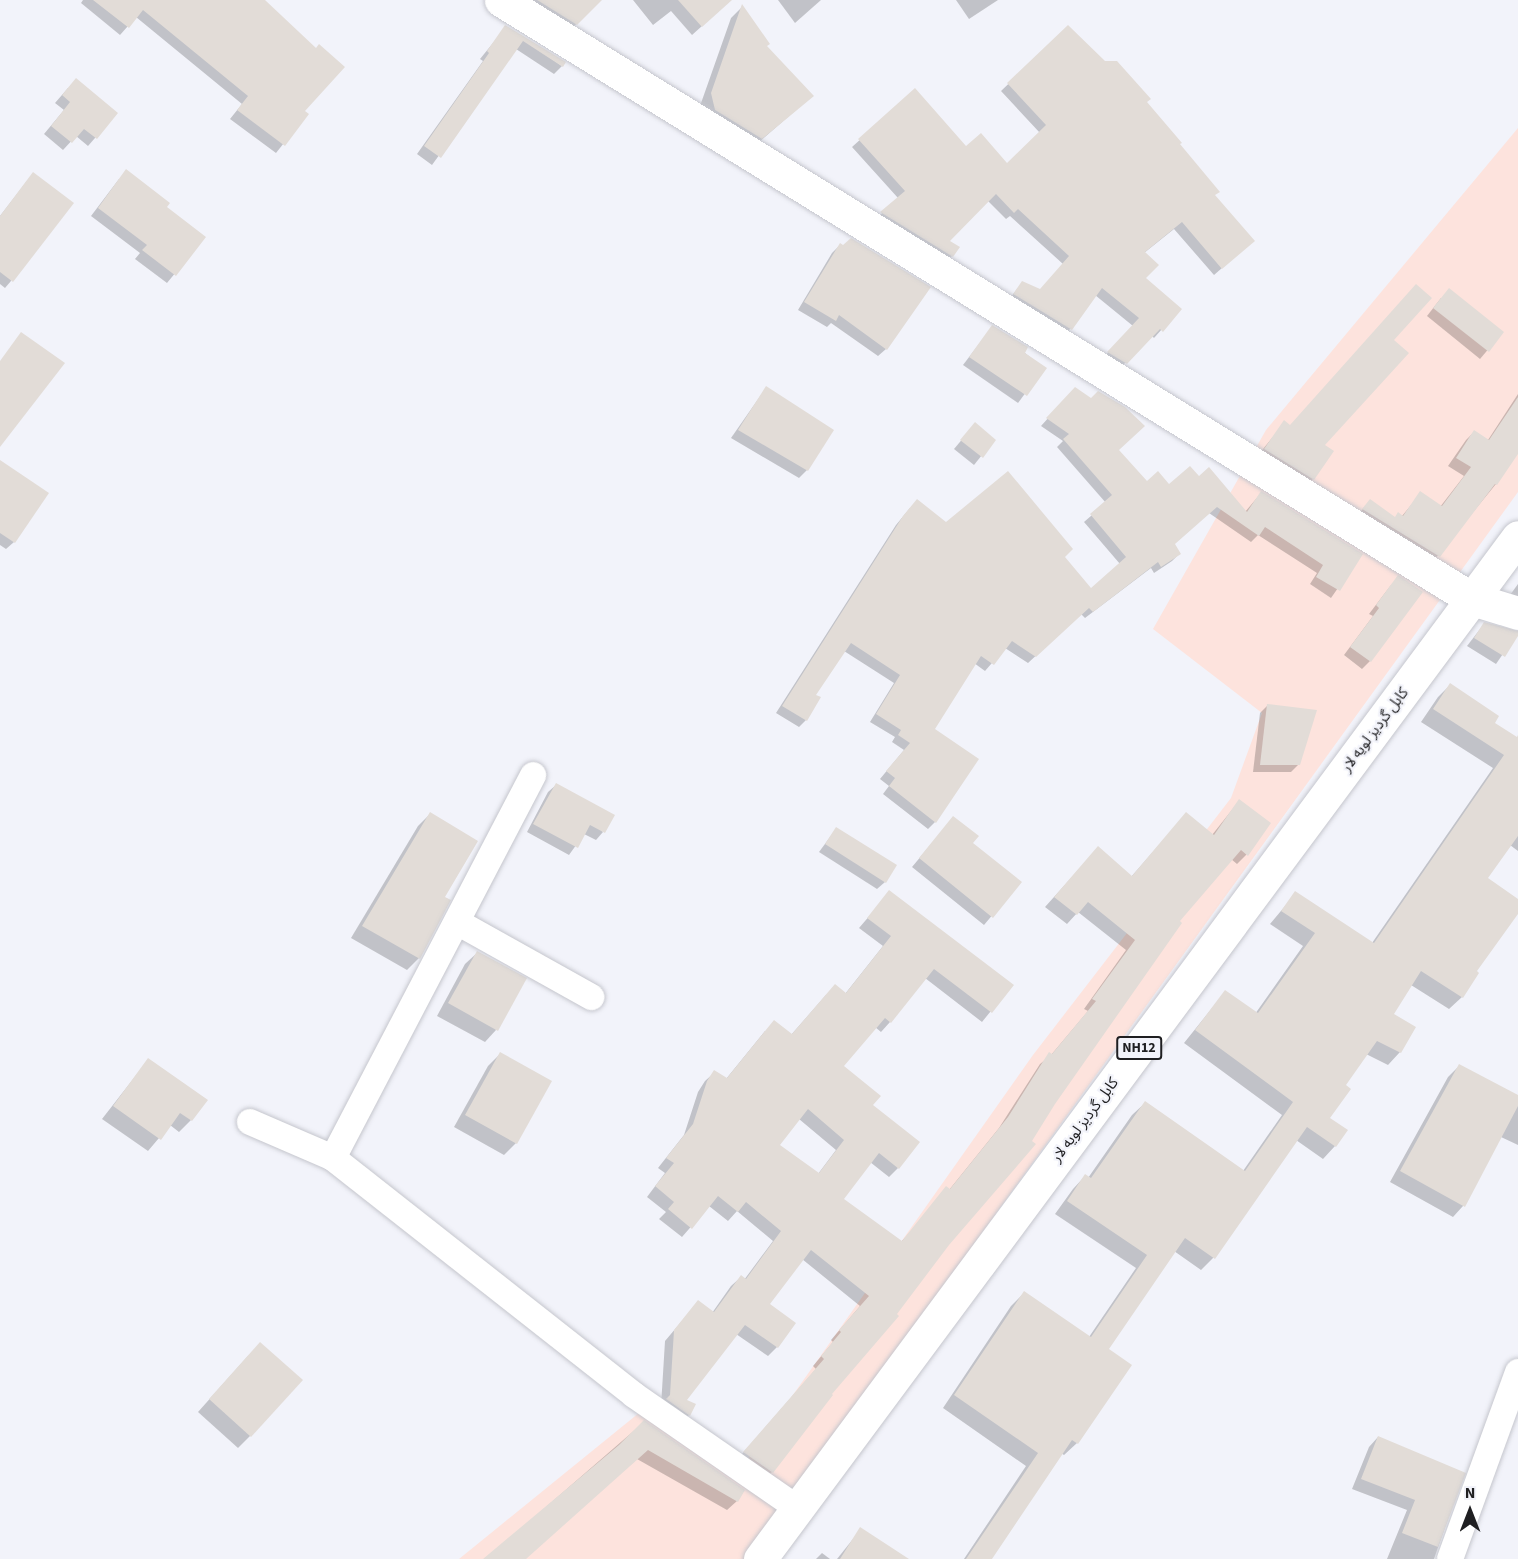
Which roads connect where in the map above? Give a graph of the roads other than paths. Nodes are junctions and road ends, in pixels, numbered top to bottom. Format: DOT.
graph roads {
  1 [pos="501,0"];
  2 [pos="1518,537"];
  3 [pos="1472,598"];
  4 [pos="1518,613"];
  5 [pos="533,775"];
  6 [pos="457,922"];
  7 [pos="591,997"];
  8 [pos="250,1122"];
  9 [pos="333,1158"];
  10 [pos="1518,1372"];
  11 [pos="797,1508"];
  12 [pos="760,1559"];
  13 [pos="1450,1559"];
  1 -- 3 [label="main road"];
  2 -- 3 [label="main road, کابل گردیز لویه لار / NH12"];
  3 -- 4 [label="main road"];
  3 -- 11 [label="main road, کابل گردیز لویه لار / NH12"];
  5 -- 6 [label="street"];
  6 -- 7 [label="street"];
  6 -- 9 [label="street"];
  8 -- 9 [label="street"];
  9 -- 11 [label="street"];
  10 -- 13 [label="street"];
  11 -- 12 [label="main road, کابل گردیز لویه لار / NH12"];
}
